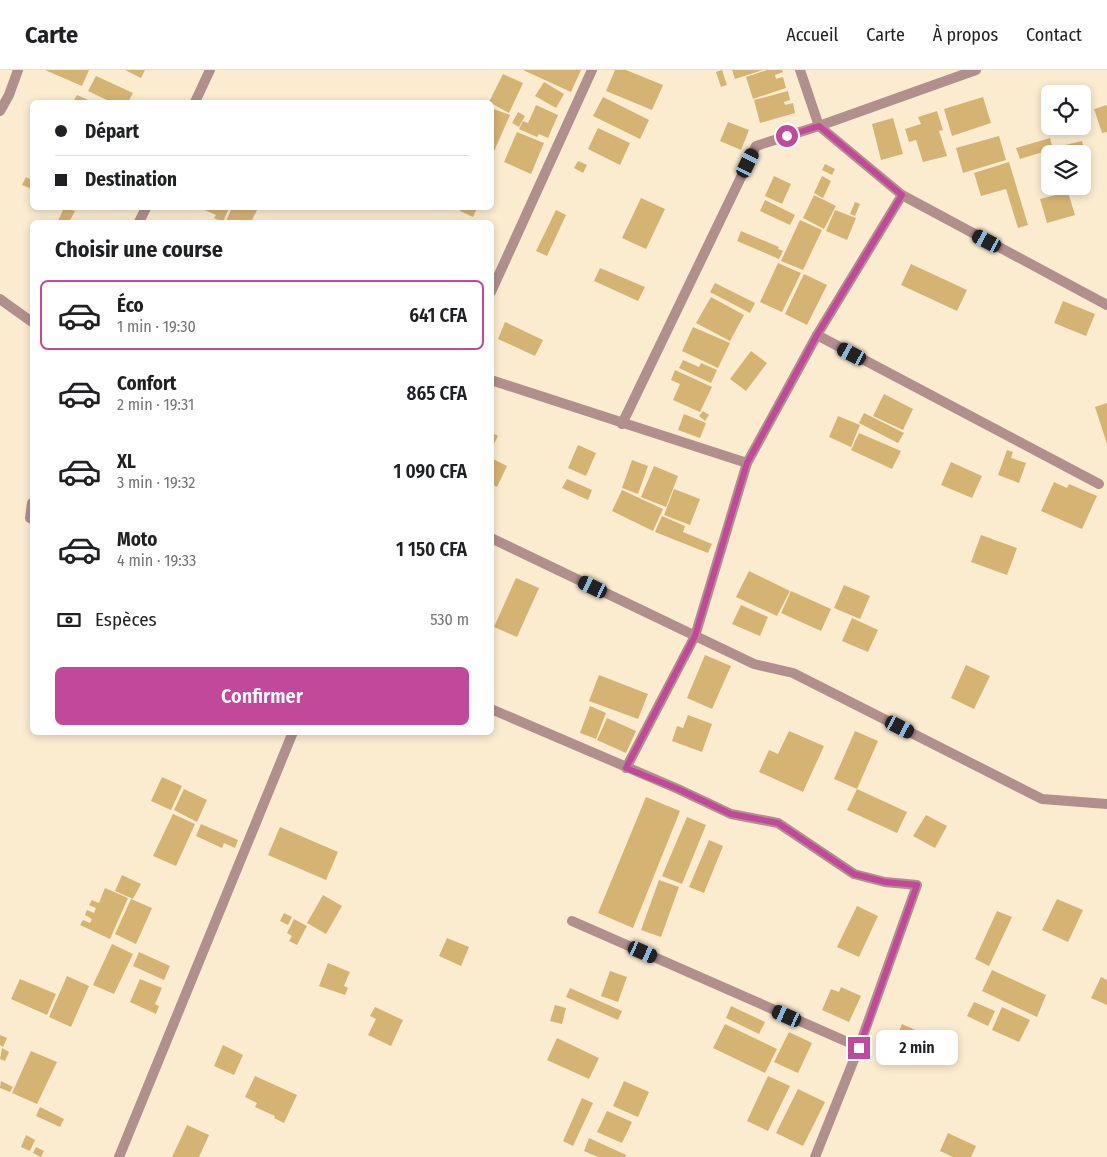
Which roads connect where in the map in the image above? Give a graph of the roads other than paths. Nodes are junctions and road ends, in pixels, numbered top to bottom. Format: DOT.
graph roads {
  1 [pos="18,70"];
  2 [pos="210,70"];
  3 [pos="592,70"];
  4 [pos="800,70"];
  5 [pos="976,70"];
  6 [pos="196,100"];
  7 [pos="0,111"];
  8 [pos="819,126"];
  9 [pos="902,195"];
  10 [pos="494,285"];
  11 [pos="0,299"];
  12 [pos="1107,305"];
  13 [pos="30,321"];
  14 [pos="817,335"];
  15 [pos="494,381"];
  16 [pos="622,424"];
  17 [pos="747,463"];
  18 [pos="1099,484"];
  19 [pos="494,539"];
  20 [pos="695,636"];
  21 [pos="494,711"];
  22 [pos="292,735"];
  23 [pos="626,768"];
  24 [pos="1107,804"];
  25 [pos="572,921"];
  26 [pos="859,1048"];
  27 [pos="118,1157"];
  28 [pos="815,1157"];
  1 -- 7 [label="street"];
  2 -- 6 [label="street"];
  3 -- 10 [label="street"];
  4 -- 8 [label="street"];
  5 -- 8 [label="street"];
  8 -- 9 [label="street"];
  8 -- 16 [label="street"];
  9 -- 12 [label="street"];
  9 -- 14 [label="street"];
  11 -- 13 [label="street"];
  14 -- 17 [label="street"];
  14 -- 18 [label="street"];
  15 -- 16 [label="street"];
  16 -- 17 [label="street"];
  17 -- 20 [label="street"];
  19 -- 20 [label="street"];
  20 -- 23 [label="street"];
  20 -- 24 [label="street"];
  21 -- 23 [label="street"];
  22 -- 27 [label="street"];
  23 -- 26 [label="street"];
  25 -- 26 [label="street"];
  26 -- 28 [label="street"];
}
